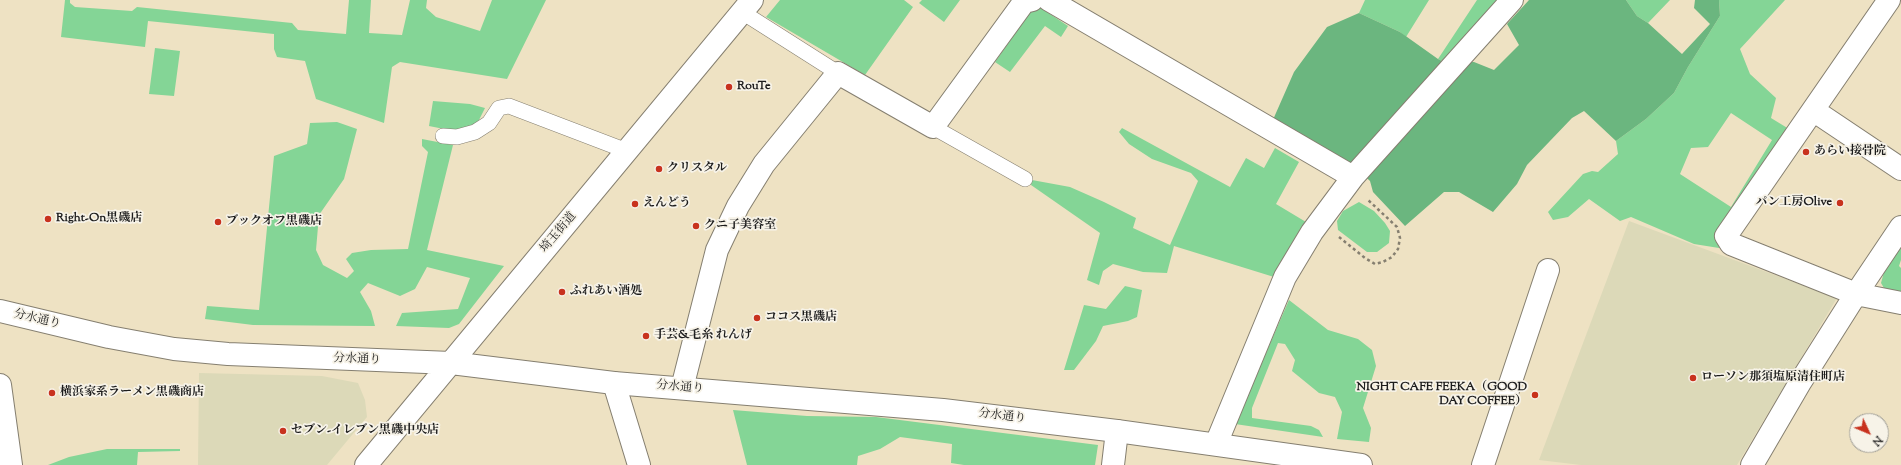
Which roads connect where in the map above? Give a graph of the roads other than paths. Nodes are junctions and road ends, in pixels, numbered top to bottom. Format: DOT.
graph roads {
  1 [pos="1032,0"];
  2 [pos="1049,0"];
  3 [pos="1512,0"];
  4 [pos="1889,0"];
  5 [pos="747,6"];
  6 [pos="838,73"];
  7 [pos="1813,110"];
  8 [pos="933,127"];
  9 [pos="443,136"];
  10 [pos="627,151"];
  11 [pos="1901,169"];
  12 [pos="1025,179"];
  13 [pos="1351,180"];
  14 [pos="1901,227"];
  15 [pos="1548,270"];
  16 [pos="1856,294"];
  17 [pos="1901,302"];
  18 [pos="0,311"];
  19 [pos="451,363"];
  20 [pos="614,382"];
  21 [pos="0,385"];
  22 [pos="682,388"];
  23 [pos="1117,431"];
  24 [pos="1216,444"];
  25 [pos="11,465"];
  26 [pos="366,465"];
  27 [pos="639,465"];
  28 [pos="1113,465"];
  29 [pos="1361,465"];
  30 [pos="1483,465"];
  31 [pos="1752,465"];
  1 -- 8 [label="street"];
  2 -- 13 [label="street"];
  3 -- 13 [label="street"];
  4 -- 7 [label="street"];
  5 -- 6 [label="lane"];
  5 -- 10 [label="street, 埼玉街道"];
  6 -- 8 [label="street"];
  6 -- 22 [label="street"];
  7 -- 11 [label="street"];
  7 -- 16 [label="street"];
  8 -- 12 [label="lane"];
  9 -- 10 [label="lane"];
  10 -- 19 [label="street, 埼玉街道"];
  13 -- 24 [label="street"];
  14 -- 16 [label="street"];
  15 -- 30 [label="street"];
  16 -- 17 [label="street"];
  16 -- 31 [label="street"];
  18 -- 19 [label="street, 分水通り"];
  19 -- 20 [label="street, 分水通り"];
  19 -- 26 [label="street, 埼玉街道"];
  20 -- 22 [label="street, 分水通り"];
  20 -- 27 [label="street"];
  21 -- 25 [label="street"];
  22 -- 23 [label="street, 分水通り"];
  23 -- 24 [label="street, 分水通り"];
  23 -- 28 [label="street"];
  24 -- 29 [label="street, 分水通り"];
}
